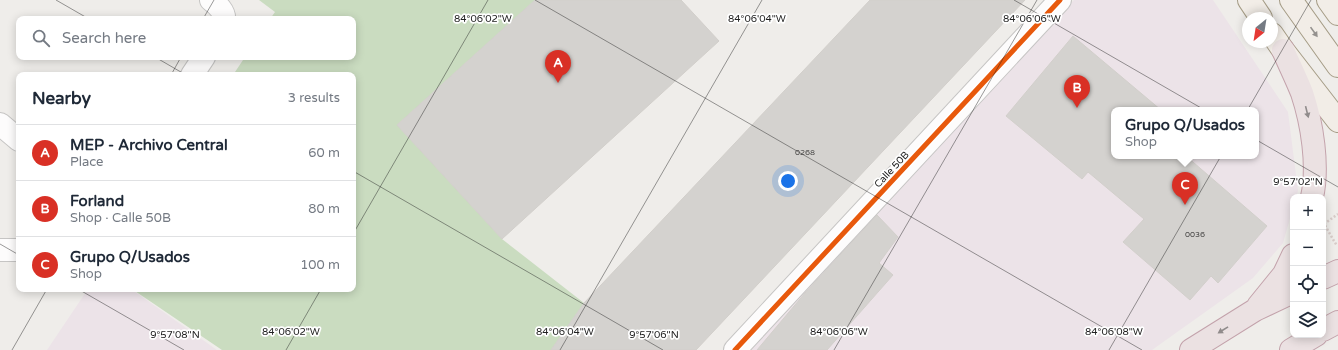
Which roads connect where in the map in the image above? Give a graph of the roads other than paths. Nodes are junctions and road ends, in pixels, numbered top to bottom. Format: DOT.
graph roads {
  1 [pos="211,0"];
  2 [pos="1060,0"];
  3 [pos="1249,0"];
  4 [pos="1291,0"];
  5 [pos="1328,0"];
  6 [pos="1257,12"];
  7 [pos="1338,14"];
  8 [pos="225,16"];
  9 [pos="1278,43"];
  10 [pos="1278,44"];
  11 [pos="202,60"];
  12 [pos="1338,66"];
  13 [pos="194,72"];
  14 [pos="1338,120"];
  15 [pos="0,124"];
  16 [pos="16,137"];
  17 [pos="1313,194"];
  18 [pos="0,250"];
  19 [pos="16,250"];
  20 [pos="1290,261"];
  21 [pos="1338,271"];
  22 [pos="1326,277"];
  23 [pos="1290,293"];
  24 [pos="1255,310"];
  25 [pos="1327,328"];
  26 [pos="735,350"];
  27 [pos="1192,350"];
  28 [pos="1291,350"];
  1 -- 8 [label="street"];
  2 -- 26 [label="street, Calle 50B"];
  3 -- 6 [label="main road"];
  4 -- 12 [label="main road, one-way"];
  5 -- 7 [label="main road"];
  9 -- 14 [label="main road"];
  10 -- 17 [label="highway, one-way"];
  11 -- 13 [label="street"];
  15 -- 16 [label="street"];
  18 -- 19 [label="street"];
  20 -- 24 [label="highway"];
  21 -- 22 [label="highway"];
  23 -- 24 [label="highway"];
  24 -- 27 [label="highway, one-way"];
  25 -- 28 [label="highway"];
}
